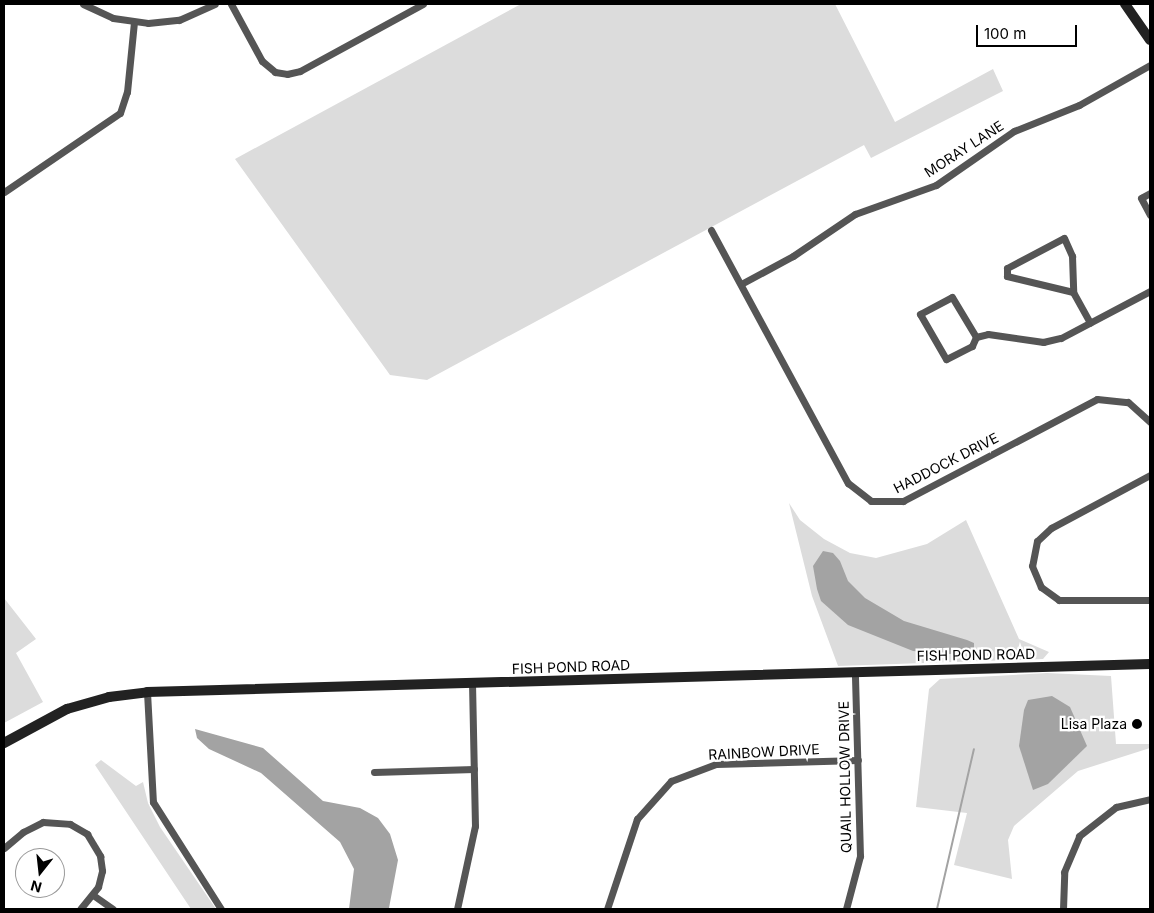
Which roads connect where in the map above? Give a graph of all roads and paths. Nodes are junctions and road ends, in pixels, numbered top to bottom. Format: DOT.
graph roads {
  1 [pos="83,4"];
  2 [pos="215,4"];
  3 [pos="230,4"];
  4 [pos="422,4"];
  5 [pos="1125,4"];
  6 [pos="134,22"];
  7 [pos="1150,40"];
  8 [pos="1150,65"];
  9 [pos="4,192"];
  10 [pos="1150,193"];
  11 [pos="1150,215"];
  12 [pos="711,230"];
  13 [pos="741,284"];
  14 [pos="1150,291"];
  15 [pos="1073,292"];
  16 [pos="1090,323"];
  17 [pos="976,337"];
  18 [pos="1150,422"];
  19 [pos="1150,475"];
  20 [pos="1150,600"];
  21 [pos="1150,664"];
  22 [pos="855,672"];
  23 [pos="472,684"];
  24 [pos="147,692"];
  25 [pos="4,743"];
  26 [pos="858,760"];
  27 [pos="474,769"];
  28 [pos="374,772"];
  29 [pos="1150,799"];
  30 [pos="4,848"];
  31 [pos="93,895"];
  32 [pos="80,909"];
  33 [pos="113,909"];
  34 [pos="221,909"];
  35 [pos="457,909"];
  36 [pos="607,909"];
  37 [pos="846,909"];
  38 [pos="1063,909"];
  1 -- 6 [label="street"];
  2 -- 6 [label="street"];
  3 -- 4 [label="street"];
  5 -- 7 [label="street"];
  6 -- 9 [label="street"];
  8 -- 13 [label="street, MORAY LANE"];
  10 -- 11 [label="street"];
  12 -- 13 [label="street, HADDOCK DRIVE"];
  13 -- 18 [label="street, HADDOCK DRIVE"];
  14 -- 16 [label="street"];
  15 -- 15 [label="street"];
  15 -- 16 [label="street"];
  16 -- 17 [label="street"];
  17 -- 17 [label="street"];
  19 -- 20 [label="street"];
  21 -- 22 [label="street, FISH POND ROAD"];
  22 -- 23 [label="street, FISH POND ROAD"];
  22 -- 26 [label="street, QUAIL HOLLOW DRIVE"];
  23 -- 24 [label="street, FISH POND ROAD"];
  23 -- 27 [label="street"];
  24 -- 25 [label="street, FISH POND ROAD"];
  24 -- 34 [label="street"];
  26 -- 36 [label="street, RAINBOW DRIVE"];
  26 -- 37 [label="street, QUAIL HOLLOW DRIVE"];
  27 -- 28 [label="street"];
  27 -- 35 [label="street"];
  29 -- 38 [label="street"];
  30 -- 31 [label="street"];
  31 -- 32 [label="street"];
  31 -- 33 [label="street"];
}
